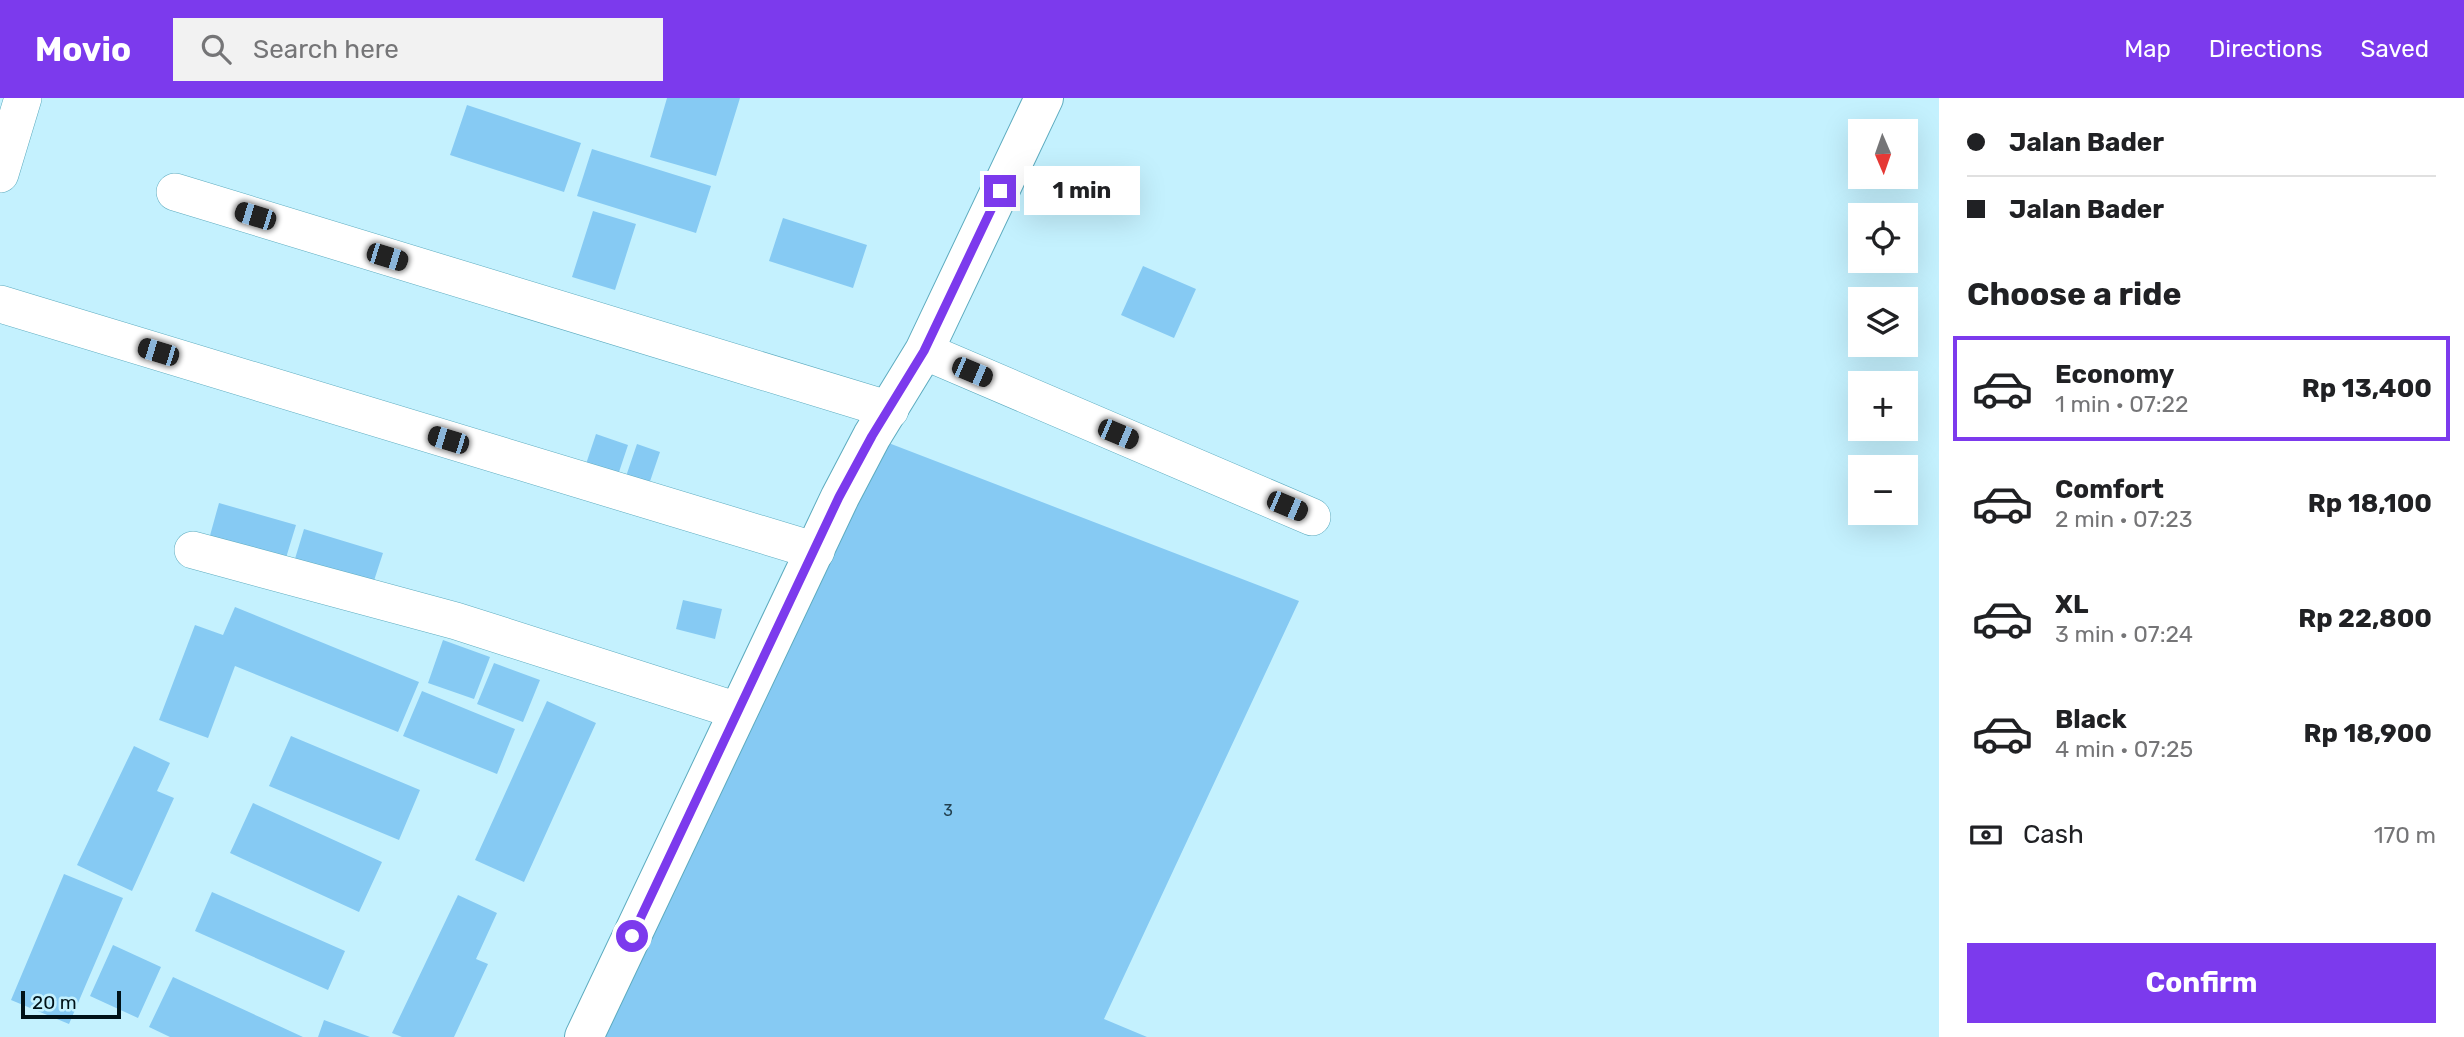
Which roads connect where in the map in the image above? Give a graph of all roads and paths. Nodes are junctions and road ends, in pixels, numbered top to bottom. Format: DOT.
graph roads {
  1 [pos="23,98"];
  2 [pos="1044,98"];
  3 [pos="0,174"];
  4 [pos="175,192"];
  5 [pos="0,304"];
  6 [pos="924,351"];
  7 [pos="890,410"];
  8 [pos="1312,517"];
  9 [pos="193,550"];
  10 [pos="816,551"];
  11 [pos="738,711"];
  12 [pos="584,1037"];
  1 -- 3 [label="street"];
  2 -- 6 [label="main road"];
  4 -- 7 [label="street"];
  5 -- 10 [label="street"];
  6 -- 7 [label="main road"];
  6 -- 8 [label="street"];
  7 -- 10 [label="main road"];
  9 -- 11 [label="street"];
  10 -- 11 [label="main road"];
  11 -- 12 [label="main road"];
}
